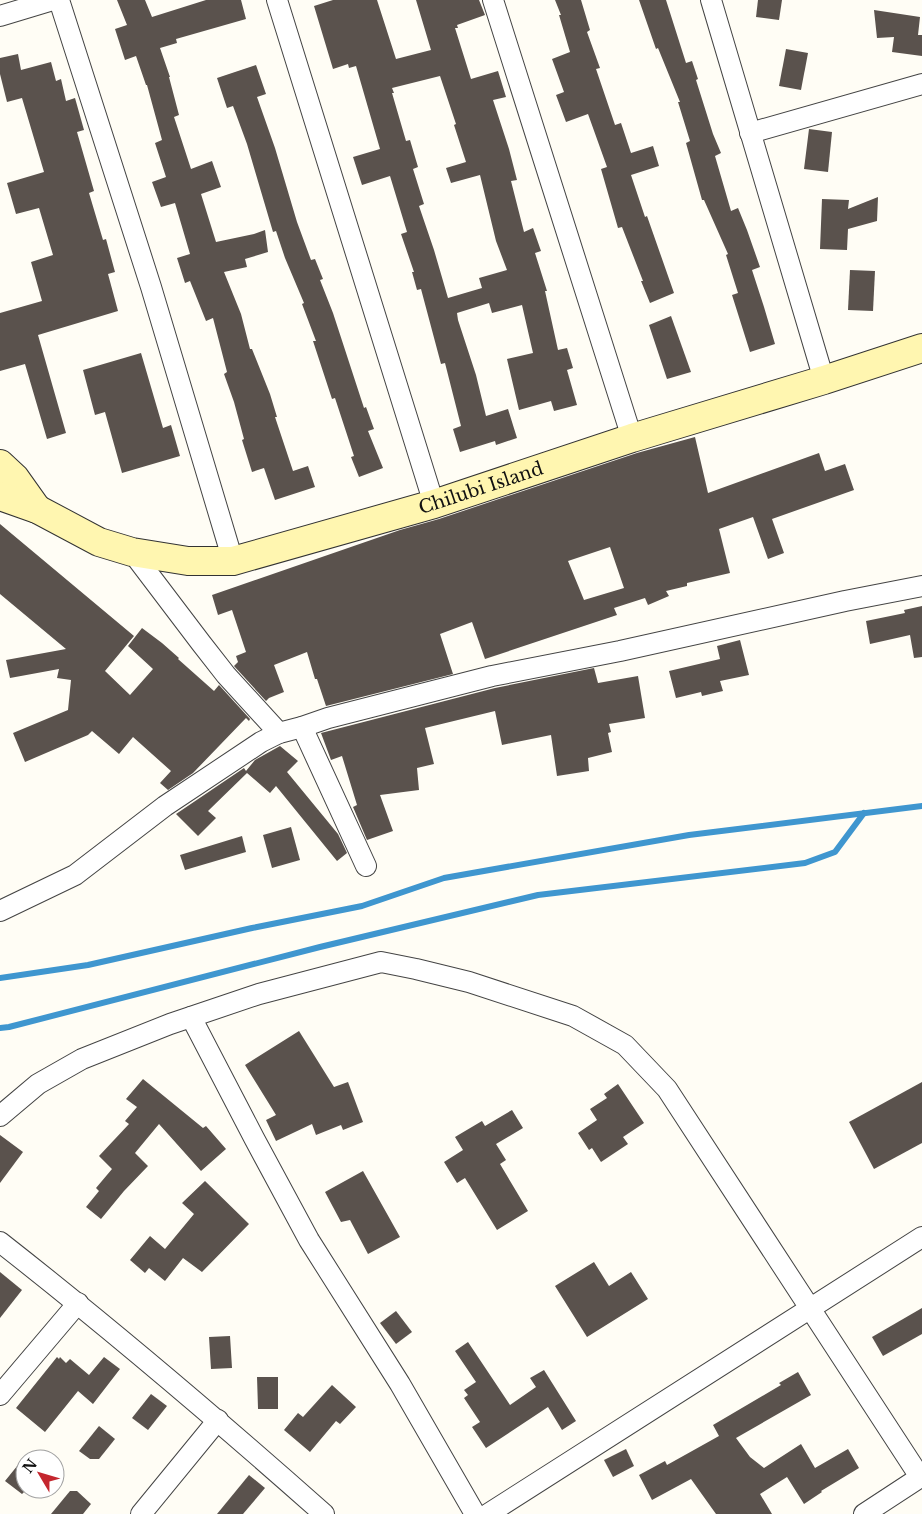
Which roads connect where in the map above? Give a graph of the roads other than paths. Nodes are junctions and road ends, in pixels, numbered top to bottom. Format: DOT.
graph roads {
  1 [pos="53,0"];
  2 [pos="59,0"];
  3 [pos="276,0"];
  4 [pos="493,0"];
  5 [pos="711,0"];
  6 [pos="0,16"];
  7 [pos="922,84"];
  8 [pos="750,133"];
  9 [pos="922,348"];
  10 [pos="824,380"];
  11 [pos="632,438"];
  12 [pos="0,464"];
  13 [pos="0,496"];
  14 [pos="434,504"];
  15 [pos="38,509"];
  16 [pos="132,552"];
  17 [pos="233,561"];
  18 [pos="922,586"];
  19 [pos="302,727"];
  20 [pos="279,733"];
  21 [pos="366,866"];
  22 [pos="0,911"];
  23 [pos="191,1017"];
  24 [pos="0,1116"];
  25 [pos="922,1237"];
  26 [pos="0,1242"];
  27 [pos="78,1303"];
  28 [pos="810,1308"];
  29 [pos="0,1395"];
  30 [pos="218,1420"];
  31 [pos="921,1476"];
  32 [pos="141,1514"];
  33 [pos="324,1514"];
  34 [pos="475,1514"];
  35 [pos="488,1514"];
  36 [pos="864,1514"];
  1 -- 6 [label="street"];
  2 -- 17 [label="street"];
  3 -- 14 [label="street"];
  4 -- 11 [label="street"];
  5 -- 8 [label="street"];
  7 -- 8 [label="street"];
  8 -- 10 [label="street"];
  9 -- 10 [label="street, Chilubi Island"];
  10 -- 11 [label="street, Chilubi Island"];
  11 -- 14 [label="street, Chilubi Island"];
  12 -- 15 [label="street"];
  13 -- 15 [label="street, Chilubi Island"];
  14 -- 17 [label="street, Chilubi Island"];
  15 -- 16 [label="street, Chilubi Island"];
  16 -- 17 [label="street, Chilubi Island"];
  16 -- 20 [label="street"];
  18 -- 19 [label="street"];
  19 -- 20 [label="street"];
  19 -- 21 [label="street"];
  20 -- 22 [label="street"];
  23 -- 24 [label="street"];
  23 -- 28 [label="street"];
  23 -- 34 [label="street"];
  25 -- 28 [label="street"];
  26 -- 27 [label="street"];
  27 -- 29 [label="street"];
  27 -- 30 [label="street"];
  28 -- 31 [label="street"];
  28 -- 35 [label="street"];
  30 -- 32 [label="street"];
  30 -- 33 [label="street"];
  31 -- 36 [label="street"];
}
